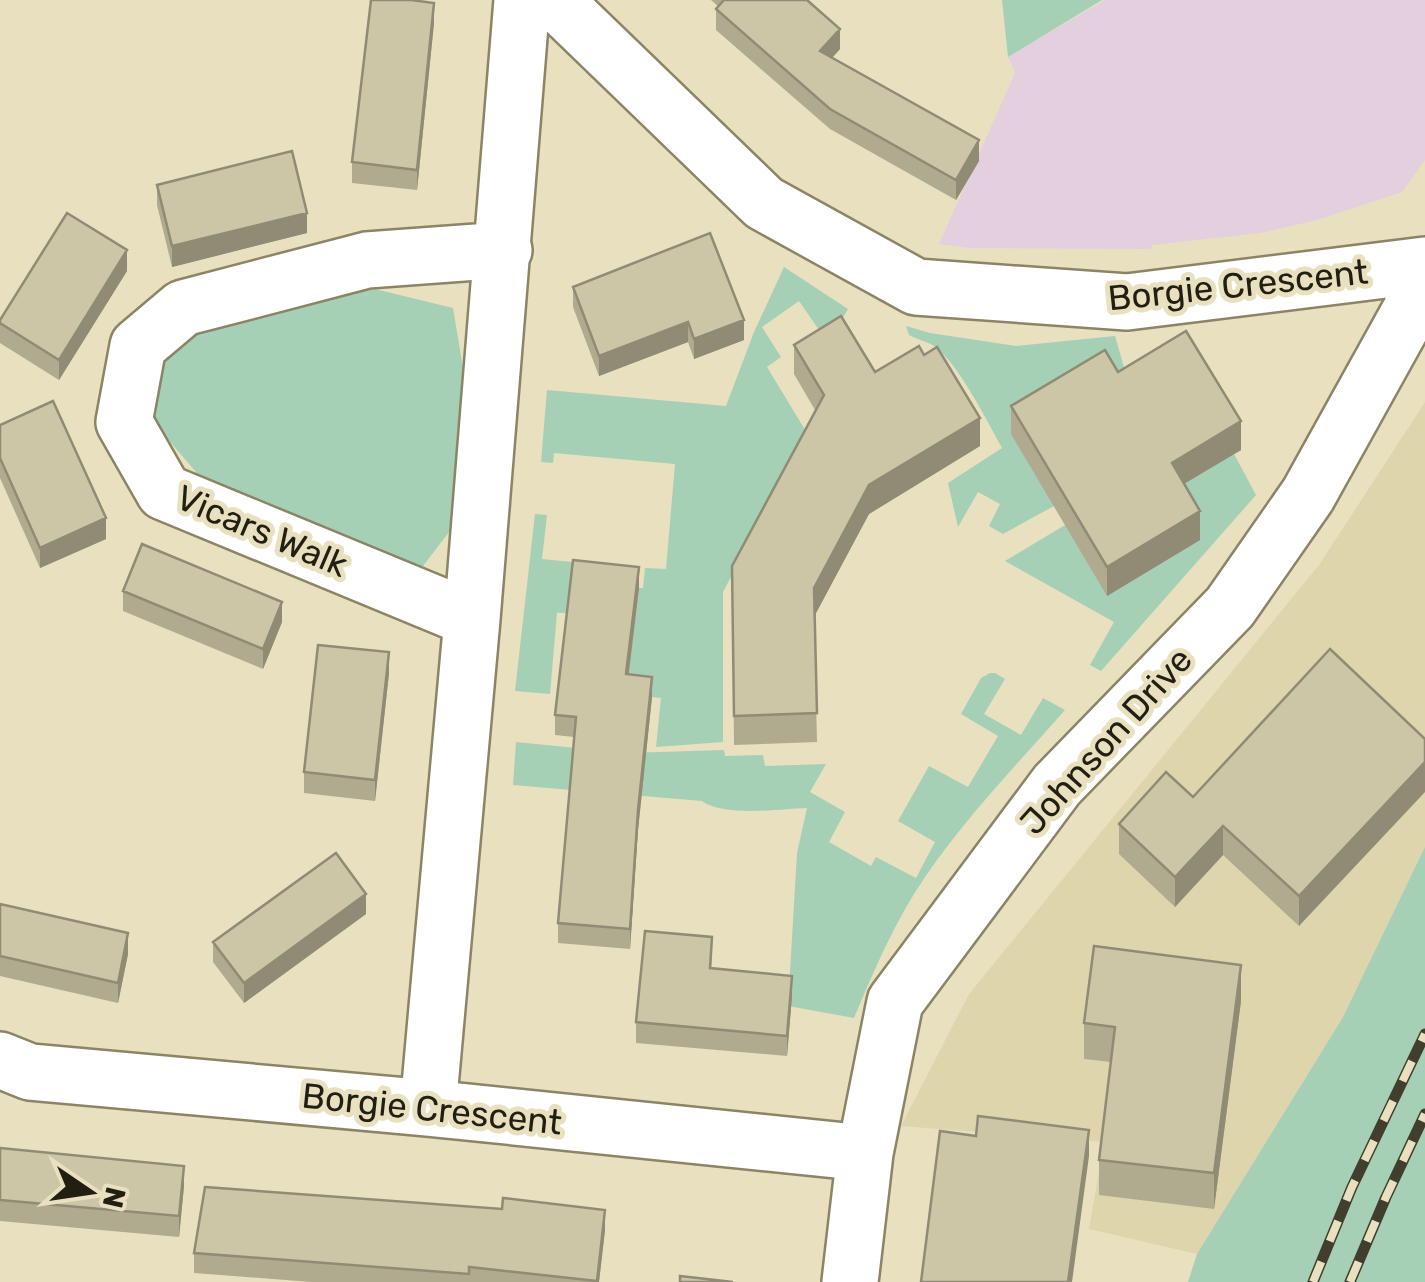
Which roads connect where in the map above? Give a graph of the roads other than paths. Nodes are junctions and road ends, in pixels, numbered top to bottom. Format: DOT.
graph roads {
  1 [pos="522,0"];
  2 [pos="554,0"];
  3 [pos="504,250"];
  4 [pos="1425,265"];
  5 [pos="1425,284"];
  6 [pos="472,619"];
  7 [pos="0,1060"];
  8 [pos="428,1108"];
  9 [pos="865,1152"];
  10 [pos="850,1282"];
  1 -- 3 [label="street"];
  2 -- 4 [label="street, Borgie Crescent"];
  3 -- 6 [label="street"];
  3 -- 6 [label="street, Vicars Walk"];
  5 -- 9 [label="street, Johnson Drive"];
  6 -- 8 [label="street"];
  7 -- 8 [label="street, Borgie Crescent"];
  8 -- 9 [label="street, Borgie Crescent"];
  9 -- 10 [label="street, Johnson Drive"];
}
